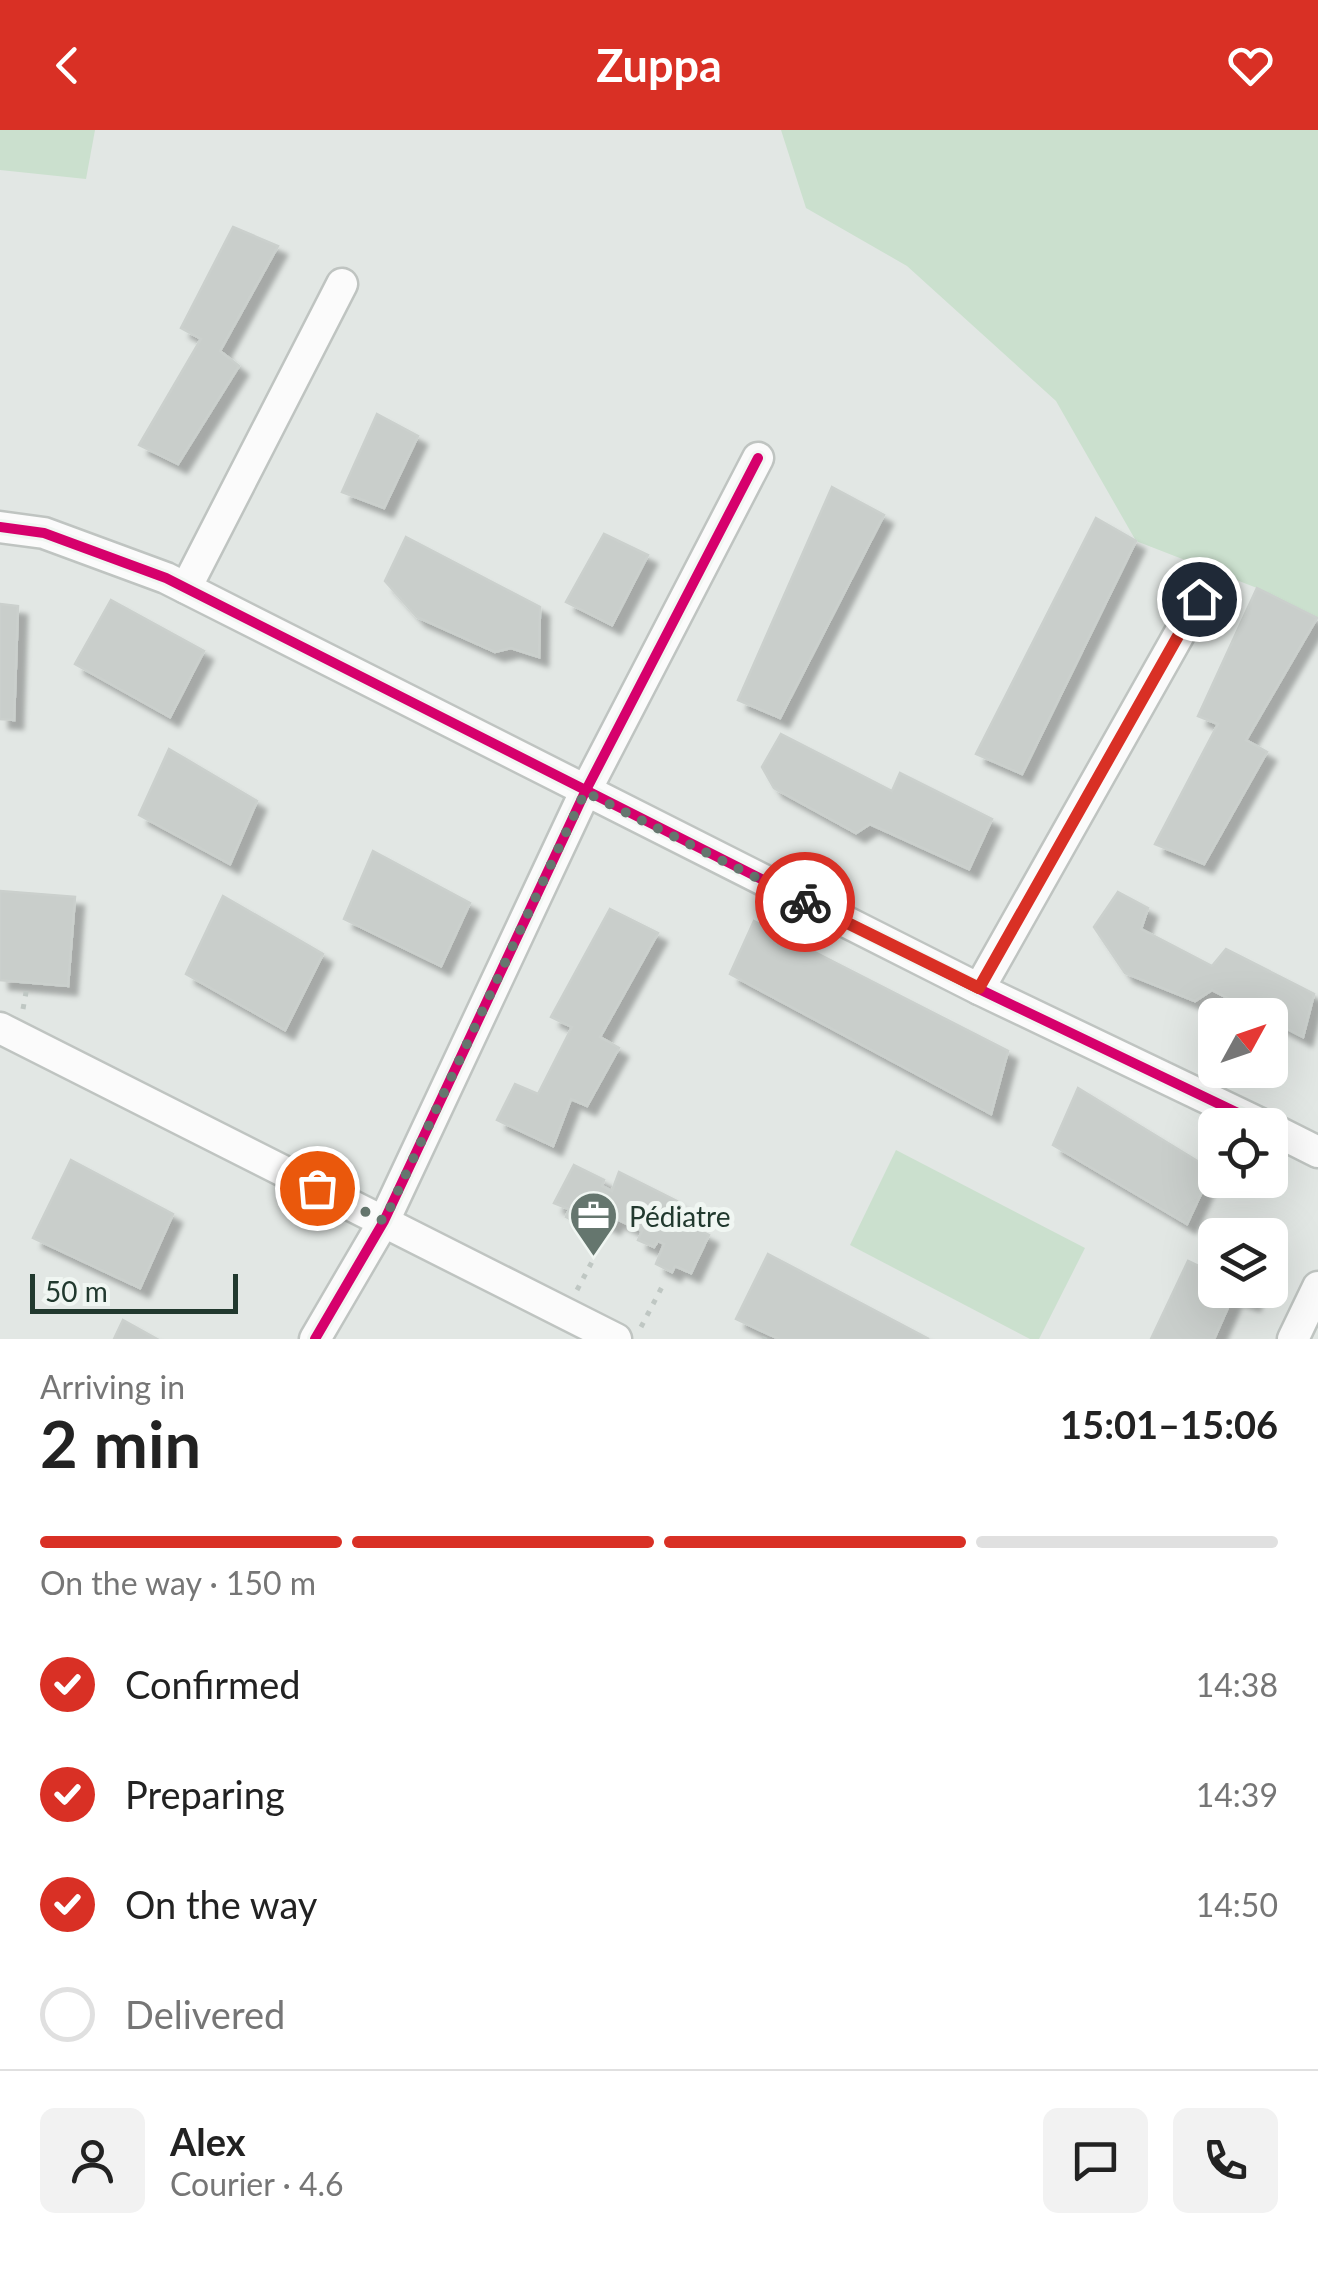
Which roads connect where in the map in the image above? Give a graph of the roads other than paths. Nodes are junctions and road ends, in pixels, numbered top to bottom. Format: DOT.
graph roads {
  1 [pos="342,284"];
  2 [pos="758,458"];
  3 [pos="0,527"];
  4 [pos="186,588"];
  5 [pos="1199,599"];
  6 [pos="585,792"];
  7 [pos="979,988"];
  8 [pos="0,1028"];
  9 [pos="1228,1108"];
  10 [pos="1288,1137"];
  11 [pos="1318,1152"];
  12 [pos="384,1221"];
  13 [pos="1318,1288"];
  14 [pos="629,1333"];
  15 [pos="315,1339"];
  16 [pos="1294,1339"];
  1 -- 4 [label="street"];
  2 -- 6 [label="street"];
  3 -- 4 [label="street"];
  4 -- 6 [label="street"];
  5 -- 7 [label="street"];
  6 -- 7 [label="street"];
  6 -- 12 [label="street"];
  7 -- 9 [label="street"];
  8 -- 12 [label="street"];
  10 -- 11 [label="street"];
  12 -- 14 [label="street"];
  12 -- 15 [label="street"];
  13 -- 16 [label="street"];
}
